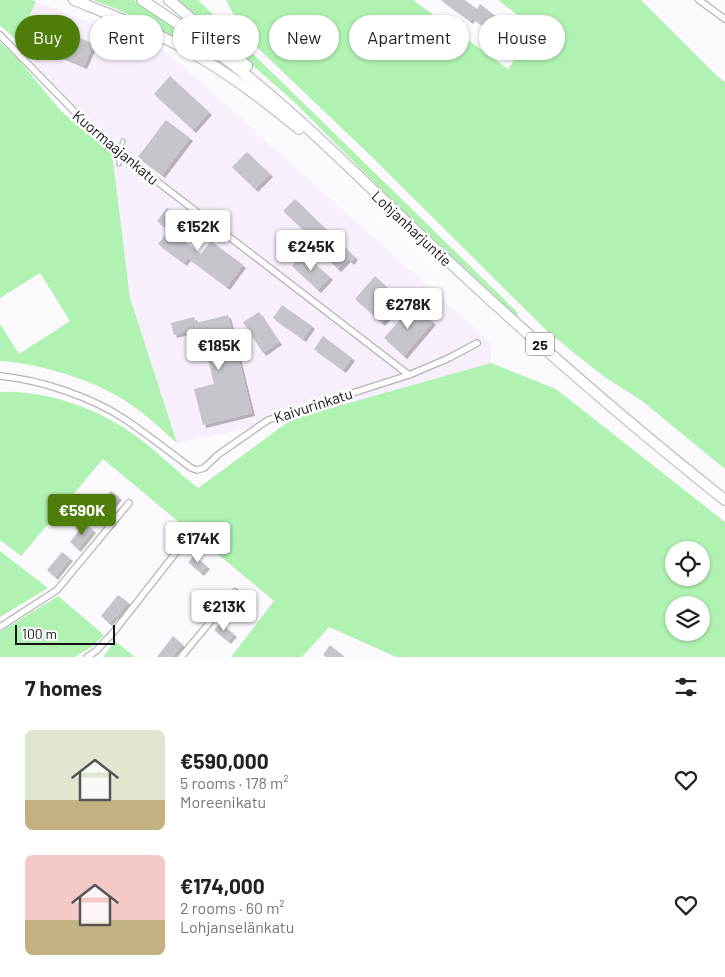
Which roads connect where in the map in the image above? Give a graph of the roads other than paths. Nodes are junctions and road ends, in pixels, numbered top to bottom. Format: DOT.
graph roads {
  1 [pos="74,0"];
  2 [pos="142,0"];
  3 [pos="169,0"];
  4 [pos="700,0"];
  5 [pos="725,19"];
  6 [pos="0,35"];
  7 [pos="123,141"];
  8 [pos="321,141"];
  9 [pos="119,153"];
  10 [pos="119,164"];
  11 [pos="362,180"];
  12 [pos="478,343"];
  13 [pos="409,375"];
  14 [pos="0,376"];
  15 [pos="725,500"];
  16 [pos="129,503"];
  17 [pos="181,546"];
  18 [pos="234,592"];
  19 [pos="0,627"];
  20 [pos="87,657"];
  21 [pos="181,657"];
  1 -- 11 [label="highway"];
  2 -- 8 [label="highway, Lohjanharjuntie / 25"];
  3 -- 8 [label="highway"];
  4 -- 5 [label="street"];
  6 -- 9 [label="street, Kuormaajankatu"];
  7 -- 9 [label="lane"];
  8 -- 11 [label="highway, Lohjanharjuntie / 25"];
  9 -- 10 [label="lane"];
  9 -- 13 [label="street, Kuormaajankatu"];
  11 -- 15 [label="highway, Lohjanharjuntie / 25"];
  12 -- 13 [label="street, Kaivurinkatu"];
  13 -- 14 [label="street, Kaivurinkatu"];
  16 -- 19 [label="street"];
  17 -- 20 [label="street"];
  18 -- 21 [label="street"];
}
